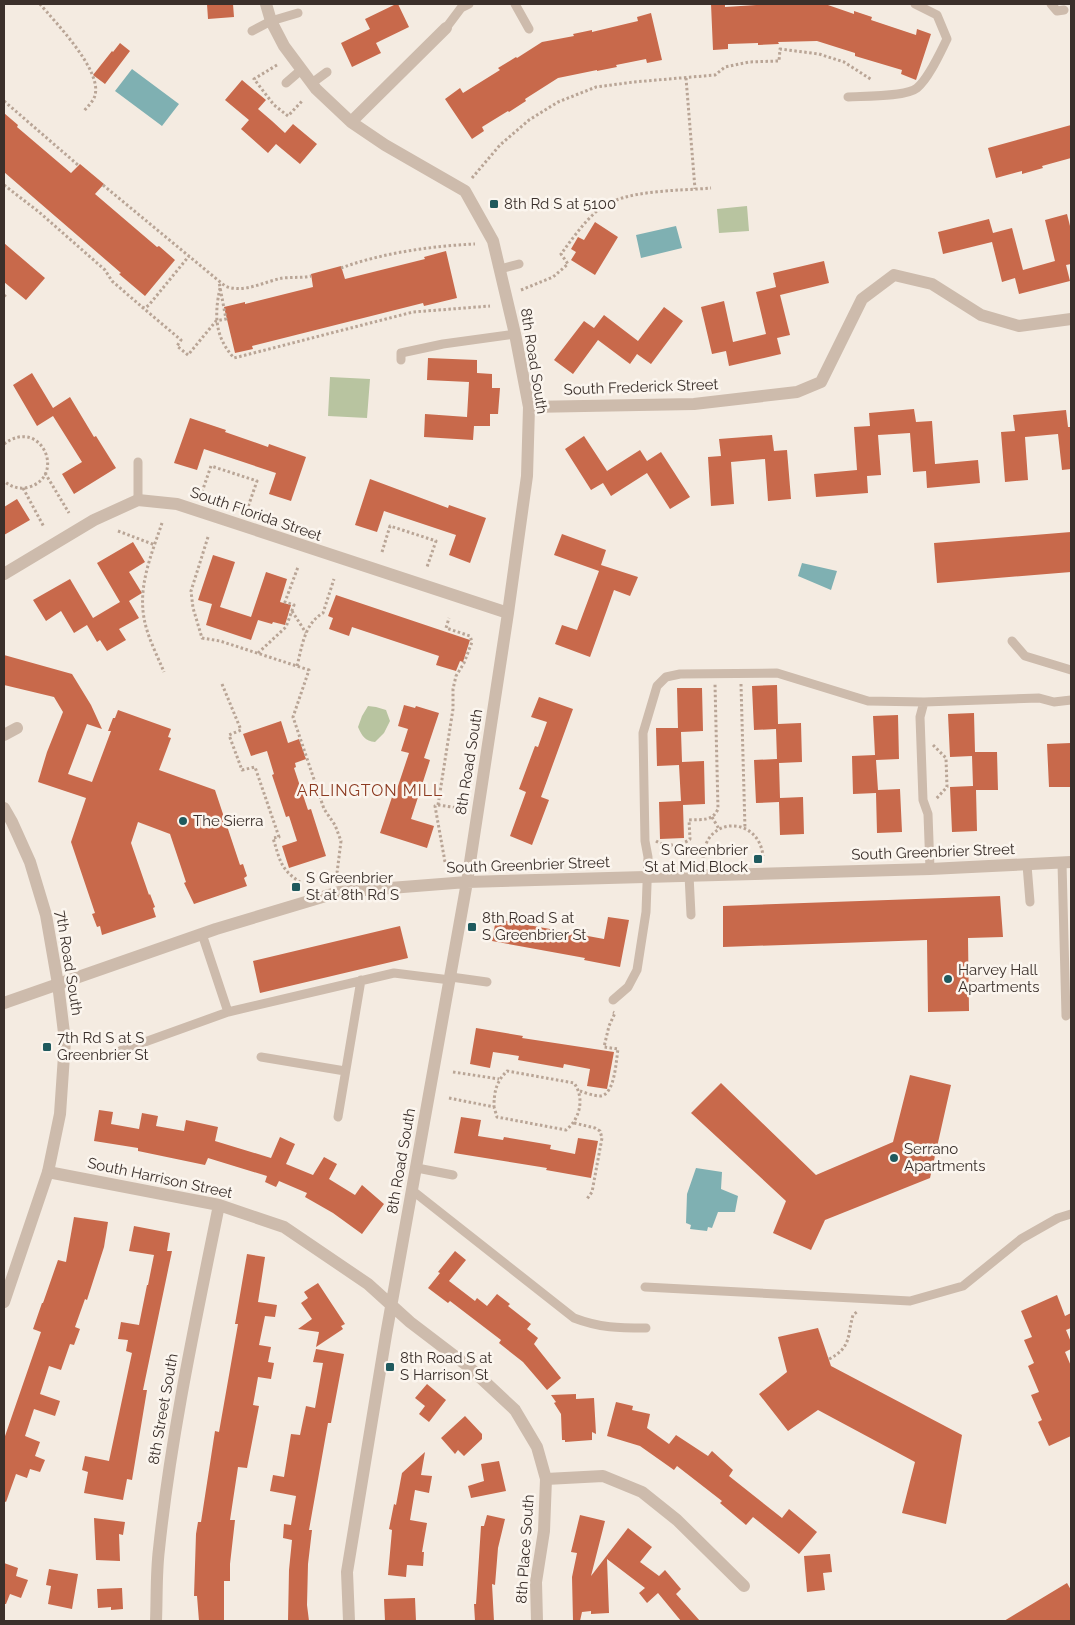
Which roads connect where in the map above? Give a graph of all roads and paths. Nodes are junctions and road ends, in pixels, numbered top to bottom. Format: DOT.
graph roads {
  1 [pos="40,4"];
  2 [pos="266,4"];
  3 [pos="469,4"];
  4 [pos="515,4"];
  5 [pos="915,4"];
  6 [pos="1051,4"];
  7 [pos="1064,10"];
  8 [pos="298,13"];
  9 [pos="271,21"];
  10 [pos="446,28"];
  11 [pos="530,29"];
  12 [pos="252,31"];
  13 [pos="277,65"];
  14 [pos="301,70"];
  15 [pos="327,72"];
  16 [pos="686,78"];
  17 [pos="872,80"];
  18 [pos="286,83"];
  19 [pos="312,83"];
  20 [pos="848,97"];
  21 [pos="4,100"];
  22 [pos="303,100"];
  23 [pos="84,111"];
  24 [pos="351,122"];
  25 [pos="78,165"];
  26 [pos="472,178"];
  27 [pos="4,185"];
  28 [pos="103,185"];
  29 [pos="711,188"];
  30 [pos="695,190"];
  31 [pos="474,244"];
  32 [pos="189,256"];
  33 [pos="519,264"];
  34 [pos="341,268"];
  35 [pos="500,269"];
  36 [pos="311,276"];
  37 [pos="219,281"];
  38 [pos="220,288"];
  39 [pos="521,290"];
  40 [pos="4,295"];
  41 [pos="7,298"];
  42 [pos="490,306"];
  43 [pos="142,307"];
  44 [pos="1071,319"];
  45 [pos="216,321"];
  46 [pos="516,334"];
  47 [pos="401,360"];
  48 [pos="529,406"];
  49 [pos="4,444"];
  50 [pos="138,462"];
  51 [pos="45,473"];
  52 [pos="4,481"];
  53 [pos="23,488"];
  54 [pos="202,492"];
  55 [pos="138,500"];
  56 [pos="248,507"];
  57 [pos="69,513"];
  58 [pos="162,523"];
  59 [pos="44,527"];
  60 [pos="118,531"];
  61 [pos="208,537"];
  62 [pos="155,544"];
  63 [pos="382,552"];
  64 [pos="298,567"];
  65 [pos="427,567"];
  66 [pos="4,574"];
  67 [pos="334,579"];
  68 [pos="292,610"];
  69 [pos="508,613"];
  70 [pos="449,618"];
  71 [pos="306,633"];
  72 [pos="1012,641"];
  73 [pos="257,653"];
  74 [pos="297,666"];
  75 [pos="1071,670"];
  76 [pos="164,672"];
  77 [pos="715,674"];
  78 [pos="741,674"];
  79 [pos="222,684"];
  80 [pos="1071,700"];
  81 [pos="924,702"];
  82 [pos="17,728"];
  83 [pos="4,735"];
  84 [pos="930,742"];
  85 [pos="935,800"];
  86 [pos="438,805"];
  87 [pos="4,808"];
  88 [pos="459,808"];
  89 [pos="712,817"];
  90 [pos="719,829"];
  91 [pos="745,829"];
  92 [pos="645,837"];
  93 [pos="763,856"];
  94 [pos="703,858"];
  95 [pos="444,862"];
  96 [pos="1066,863"];
  97 [pos="1027,865"];
  98 [pos="930,869"];
  99 [pos="336,873"];
  100 [pos="689,875"];
  101 [pos="647,877"];
  102 [pos="300,882"];
  103 [pos="467,882"];
  104 [pos="1030,902"];
  105 [pos="691,915"];
  106 [pos="202,934"];
  107 [pos="450,978"];
  108 [pos="361,980"];
  109 [pos="487,982"];
  110 [pos="58,984"];
  111 [pos="4,1003"];
  112 [pos="612,1004"];
  113 [pos="228,1012"];
  114 [pos="1066,1016"];
  115 [pos="117,1052"];
  116 [pos="260,1057"];
  117 [pos="346,1071"];
  118 [pos="453,1072"];
  119 [pos="499,1079"];
  120 [pos="580,1091"];
  121 [pos="449,1098"];
  122 [pos="494,1107"];
  123 [pos="338,1117"];
  124 [pos="574,1123"];
  125 [pos="417,1168"];
  126 [pos="48,1172"];
  127 [pos="454,1175"];
  128 [pos="413,1191"];
  129 [pos="587,1199"];
  130 [pos="219,1205"];
  131 [pos="1071,1214"];
  132 [pos="645,1287"];
  133 [pos="6,1288"];
  134 [pos="4,1302"];
  135 [pos="391,1304"];
  136 [pos="646,1328"];
  137 [pos="546,1479"];
  138 [pos="744,1586"];
  139 [pos="156,1621"];
  140 [pos="349,1621"];
  141 [pos="537,1621"];
  1 -- 23 [label="path"];
  2 -- 9 [label="street, 8th Road South"];
  3 -- 10 [label="lane"];
  4 -- 11 [label="lane"];
  5 -- 20 [label="lane"];
  6 -- 7 [label="lane"];
  8 -- 9 [label="lane"];
  9 -- 12 [label="lane"];
  9 -- 14 [label="street, 8th Road South"];
  10 -- 24 [label="street"];
  13 -- 22 [label="path"];
  14 -- 18 [label="lane"];
  14 -- 19 [label="street, 8th Road South"];
  15 -- 19 [label="lane"];
  16 -- 17 [label="path"];
  16 -- 26 [label="path"];
  16 -- 30 [label="path"];
  19 -- 24 [label="street, 8th Road South"];
  21 -- 25 [label="path"];
  24 -- 35 [label="street, 8th Road South"];
  27 -- 43 [label="path"];
  28 -- 32 [label="path"];
  29 -- 30 [label="path"];
  30 -- 39 [label="path"];
  31 -- 34 [label="path"];
  32 -- 37 [label="path"];
  32 -- 43 [label="path"];
  33 -- 35 [label="lane"];
  35 -- 46 [label="street, 8th Road South"];
  36 -- 37 [label="path"];
  37 -- 38 [label="path"];
  38 -- 45 [label="path"];
  38 -- 45 [label="path"];
  40 -- 41 [label="path"];
  42 -- 45 [label="path"];
  43 -- 45 [label="path"];
  44 -- 48 [label="street, South Frederick Street"];
  46 -- 47 [label="lane"];
  46 -- 48 [label="street, 8th Road South"];
  48 -- 69 [label="street, 8th Road South"];
  49 -- 51 [label="path"];
  50 -- 55 [label="lane"];
  51 -- 53 [label="path"];
  51 -- 57 [label="path"];
  52 -- 53 [label="path"];
  53 -- 59 [label="path"];
  54 -- 56 [label="path"];
  55 -- 66 [label="street"];
  55 -- 69 [label="street, South Florida Street"];
  58 -- 62 [label="path"];
  60 -- 62 [label="path"];
  61 -- 73 [label="path"];
  62 -- 76 [label="path"];
  63 -- 65 [label="path"];
  64 -- 68 [label="path"];
  67 -- 71 [label="path"];
  68 -- 71 [label="path"];
  68 -- 73 [label="path"];
  69 -- 103 [label="street, 8th Road South"];
  70 -- 86 [label="path"];
  71 -- 74 [label="path"];
  72 -- 75 [label="lane"];
  73 -- 74 [label="path"];
  74 -- 99 [label="path"];
  77 -- 78 [label="lane"];
  77 -- 89 [label="path"];
  77 -- 92 [label="lane"];
  78 -- 81 [label="lane"];
  78 -- 91 [label="path"];
  79 -- 102 [label="path"];
  80 -- 81 [label="lane"];
  81 -- 98 [label="lane"];
  82 -- 83 [label="street"];
  84 -- 85 [label="path"];
  86 -- 88 [label="path"];
  86 -- 95 [label="path"];
  87 -- 110 [label="street, 7th Road South"];
  89 -- 90 [label="path"];
  89 -- 92 [label="path"];
  90 -- 91 [label="path"];
  90 -- 94 [label="path"];
  91 -- 93 [label="path"];
  92 -- 101 [label="lane"];
  96 -- 97 [label="street, South Greenbrier Street"];
  96 -- 114 [label="lane"];
  97 -- 98 [label="street, South Greenbrier Street"];
  97 -- 104 [label="lane"];
  98 -- 100 [label="street, South Greenbrier Street"];
  100 -- 101 [label="street, South Greenbrier Street"];
  100 -- 105 [label="lane"];
  101 -- 103 [label="street, South Greenbrier Street"];
  101 -- 112 [label="lane"];
  103 -- 106 [label="street, South Greenbrier Street"];
  103 -- 107 [label="street, 8th Road South"];
  106 -- 110 [label="street, South Greenbrier Street"];
  106 -- 113 [label="lane"];
  107 -- 108 [label="lane"];
  107 -- 109 [label="lane"];
  107 -- 125 [label="street, 8th Road South"];
  108 -- 113 [label="lane"];
  108 -- 117 [label="lane"];
  110 -- 111 [label="street, South Greenbrier Street"];
  110 -- 126 [label="street, 7th Road South"];
  112 -- 120 [label="path"];
  113 -- 115 [label="lane"];
  116 -- 117 [label="lane"];
  117 -- 123 [label="lane"];
  118 -- 119 [label="path"];
  119 -- 120 [label="path"];
  119 -- 122 [label="path"];
  120 -- 124 [label="path"];
  121 -- 122 [label="path"];
  122 -- 124 [label="path"];
  124 -- 129 [label="path"];
  125 -- 127 [label="lane"];
  125 -- 128 [label="street, 8th Road South"];
  126 -- 130 [label="street, South Harrison Street"];
  126 -- 133 [label="street, 7th Road South"];
  128 -- 135 [label="street, 8th Road South"];
  128 -- 136 [label="lane"];
  130 -- 135 [label="street, South Harrison Street"];
  130 -- 139 [label="street, 8th Street South"];
  131 -- 132 [label="lane"];
  133 -- 134 [label="street, 7th Road South"];
  135 -- 137 [label="street, South Harrison Street"];
  135 -- 140 [label="street, 8th Road South"];
  137 -- 138 [label="street"];
  137 -- 141 [label="street, 8th Place South"];
}
